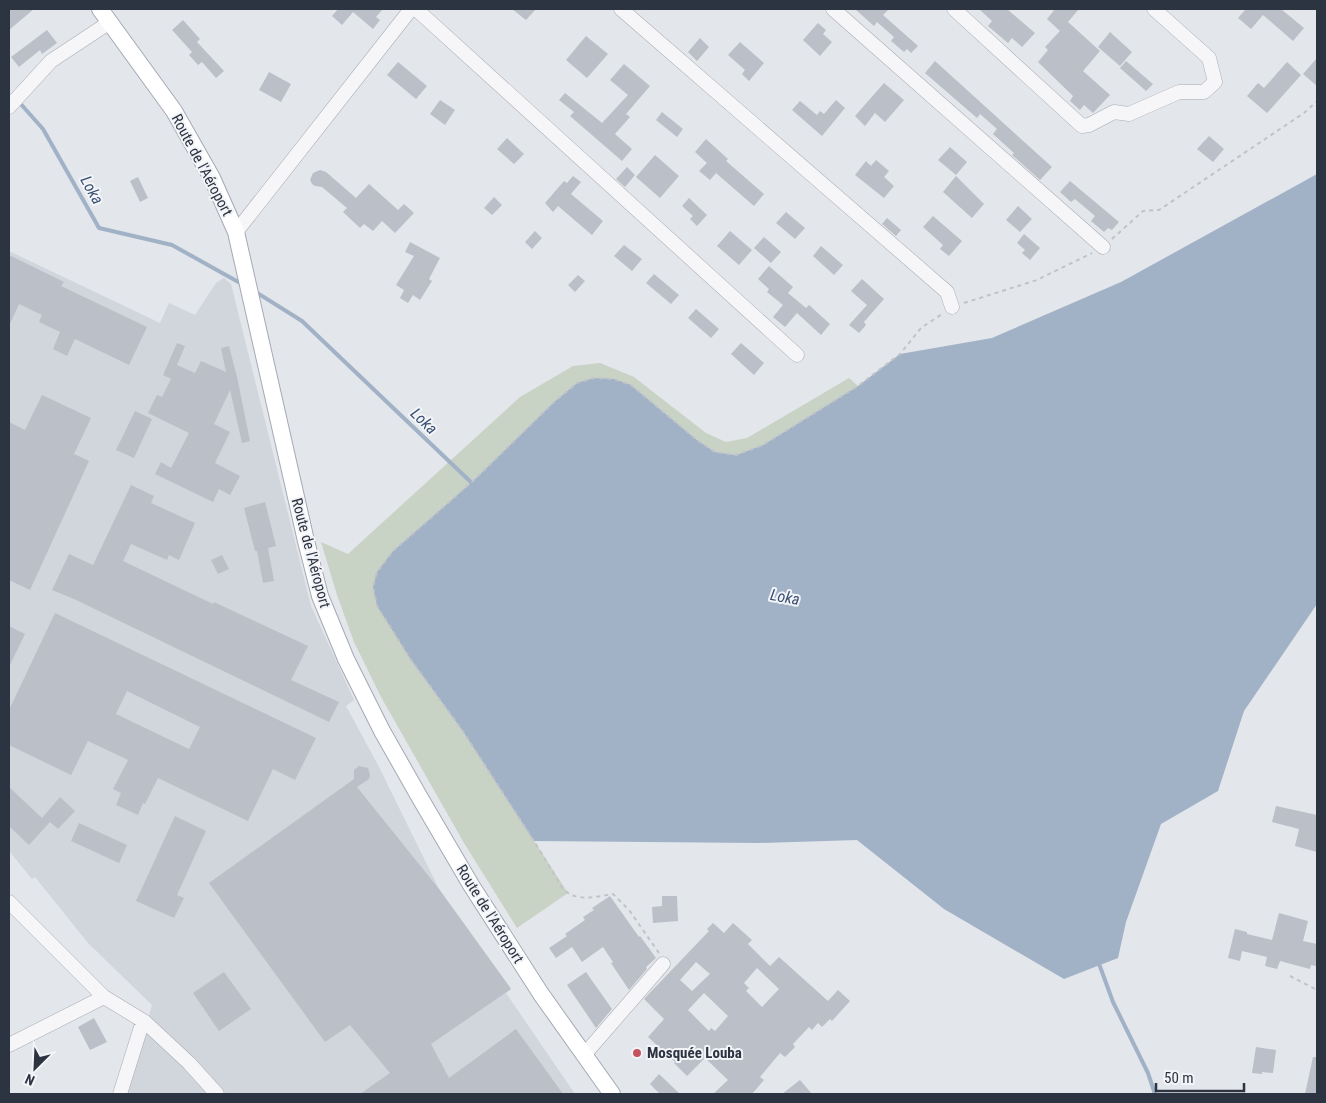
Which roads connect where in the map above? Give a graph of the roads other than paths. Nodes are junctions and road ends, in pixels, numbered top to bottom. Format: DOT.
graph roads {
  1 [pos="411,9"];
  2 [pos="416,9"];
  3 [pos="621,9"];
  4 [pos="833,9"];
  5 [pos="954,9"];
  6 [pos="1154,9"];
  7 [pos="105,15"];
  8 [pos="9,107"];
  9 [pos="236,232"];
  10 [pos="1103,247"];
  11 [pos="952,306"];
  12 [pos="797,355"];
  13 [pos="9,902"];
  14 [pos="663,964"];
  15 [pos="104,997"];
  16 [pos="141,1026"];
  17 [pos="9,1044"];
  18 [pos="584,1055"];
  19 [pos="120,1094"];
  20 [pos="217,1094"];
  21 [pos="612,1094"];
  1 -- 9 [label="street"];
  2 -- 12 [label="street"];
  3 -- 11 [label="street"];
  4 -- 10 [label="street"];
  5 -- 6 [label="street"];
  7 -- 8 [label="street"];
  7 -- 9 [label="main road, Route de l'Aéroport"];
  9 -- 18 [label="main road, Route de l'Aéroport"];
  13 -- 15 [label="street"];
  14 -- 18 [label="street"];
  15 -- 17 [label="street"];
  15 -- 20 [label="street"];
  16 -- 19 [label="street"];
  18 -- 21 [label="main road, Route de l'Aéroport"];
}
